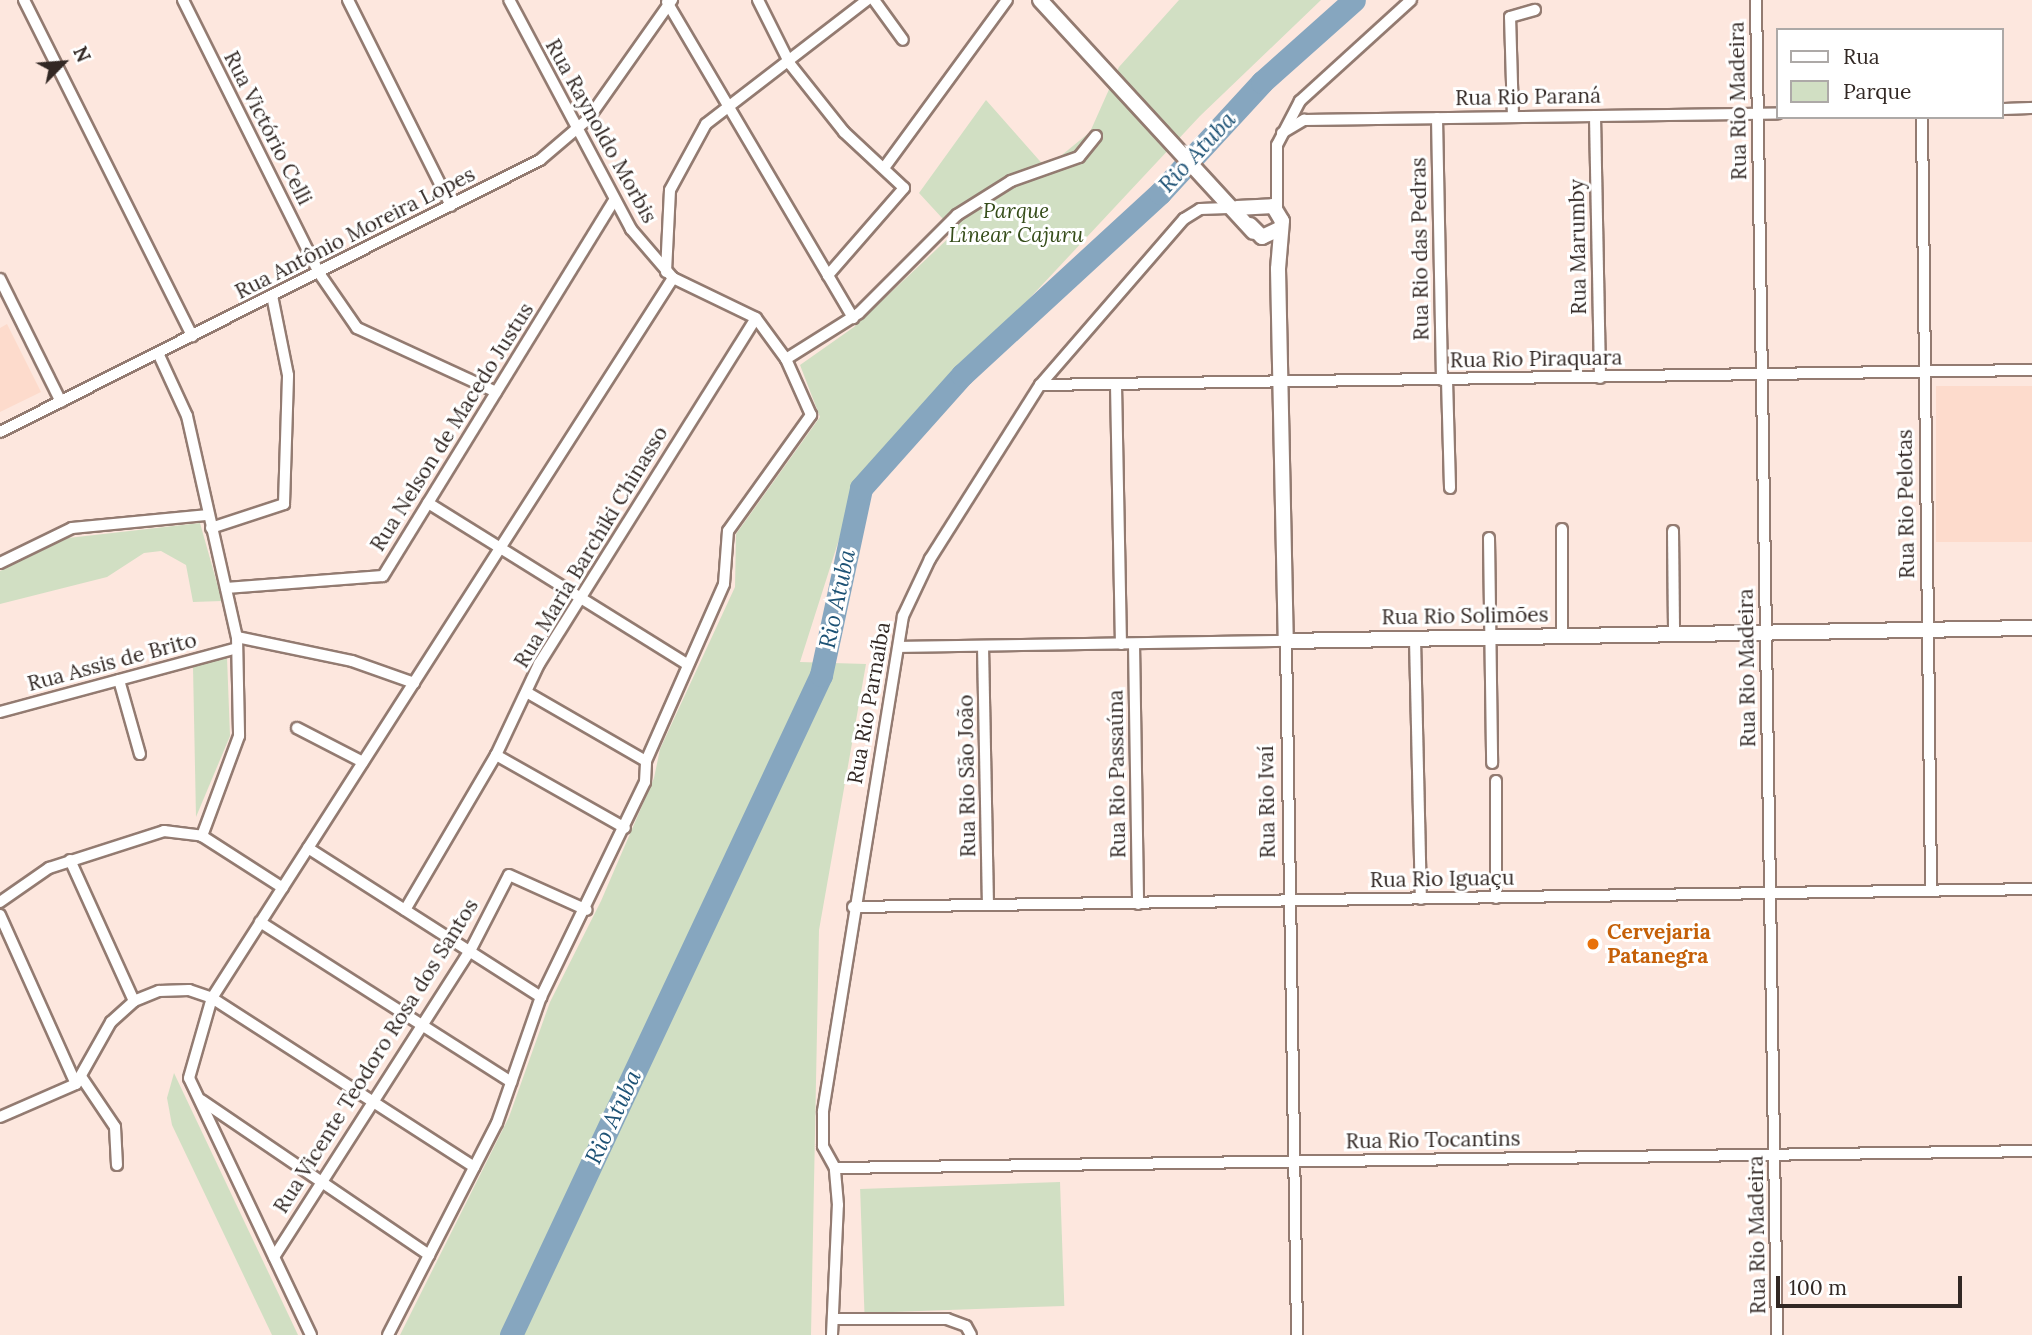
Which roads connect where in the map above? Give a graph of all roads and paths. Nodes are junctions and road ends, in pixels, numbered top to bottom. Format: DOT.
graph roads {
  1 [pos="24,0"];
  2 [pos="183,0"];
  3 [pos="348,0"];
  4 [pos="509,0"];
  5 [pos="758,0"];
  6 [pos="867,0"];
  7 [pos="874,0"];
  8 [pos="1007,0"];
  9 [pos="1040,0"];
  10 [pos="1411,0"];
  11 [pos="1756,0"];
  12 [pos="669,2"];
  13 [pos="1535,10"];
  14 [pos="903,40"];
  15 [pos="790,64"];
  16 [pos="728,107"];
  17 [pos="2032,108"];
  18 [pos="2004,109"];
  19 [pos="1776,113"];
  20 [pos="1758,114"];
  21 [pos="1595,116"];
  22 [pos="1513,117"];
  23 [pos="1437,118"];
  24 [pos="1922,119"];
  25 [pos="576,133"];
  26 [pos="1282,133"];
  27 [pos="1096,136"];
  28 [pos="884,169"];
  29 [pos="614,201"];
  30 [pos="1262,205"];
  31 [pos="451,206"];
  32 [pos="1237,208"];
  33 [pos="1277,209"];
  34 [pos="1281,228"];
  35 [pos="1257,234"];
  36 [pos="1278,269"];
  37 [pos="319,272"];
  38 [pos="670,275"];
  39 [pos="828,275"];
  40 [pos="0,279"];
  41 [pos="272,296"];
  42 [pos="756,318"];
  43 [pos="853,318"];
  44 [pos="192,336"];
  45 [pos="158,353"];
  46 [pos="786,359"];
  47 [pos="2032,370"];
  48 [pos="1923,372"];
  49 [pos="1763,375"];
  50 [pos="1600,378"];
  51 [pos="1444,380"];
  52 [pos="1279,382"];
  53 [pos="1040,384"];
  54 [pos="1116,385"];
  55 [pos="496,392"];
  56 [pos="61,402"];
  57 [pos="0,432"];
  58 [pos="1450,488"];
  59 [pos="428,502"];
  60 [pos="208,515"];
  61 [pos="211,528"];
  62 [pos="1562,529"];
  63 [pos="1673,531"];
  64 [pos="1489,538"];
  65 [pos="501,548"];
  66 [pos="0,563"];
  67 [pos="226,588"];
  68 [pos="579,597"];
  69 [pos="2032,628"];
  70 [pos="1927,631"];
  71 [pos="1766,632"];
  72 [pos="1674,634"];
  73 [pos="1562,635"];
  74 [pos="1491,636"];
  75 [pos="1415,639"];
  76 [pos="1286,641"];
  77 [pos="235,643"];
  78 [pos="1121,644"];
  79 [pos="1134,644"];
  80 [pos="984,646"];
  81 [pos="900,647"];
  82 [pos="688,665"];
  83 [pos="119,680"];
  84 [pos="414,683"];
  85 [pos="528,693"];
  86 [pos="0,712"];
  87 [pos="297,728"];
  88 [pos="140,754"];
  89 [pos="496,755"];
  90 [pos="646,761"];
  91 [pos="363,762"];
  92 [pos="1492,762"];
  93 [pos="1496,781"];
  94 [pos="625,828"];
  95 [pos="202,836"];
  96 [pos="308,848"];
  97 [pos="70,860"];
  98 [pos="283,888"];
  99 [pos="2032,889"];
  100 [pos="1931,891"];
  101 [pos="1769,894"];
  102 [pos="1496,898"];
  103 [pos="1421,899"];
  104 [pos="1289,901"];
  105 [pos="0,902"];
  106 [pos="1138,904"];
  107 [pos="988,905"];
  108 [pos="853,907"];
  109 [pos="405,910"];
  110 [pos="587,910"];
  111 [pos="0,915"];
  112 [pos="260,922"];
  113 [pos="470,951"];
  114 [pos="541,997"];
  115 [pos="212,998"];
  116 [pos="134,1001"];
  117 [pos="422,1026"];
  118 [pos="79,1081"];
  119 [pos="511,1082"];
  120 [pos="199,1098"];
  121 [pos="373,1102"];
  122 [pos="0,1117"];
  123 [pos="2032,1151"];
  124 [pos="1775,1154"];
  125 [pos="1294,1162"];
  126 [pos="117,1165"];
  127 [pos="474,1167"];
  128 [pos="835,1168"];
  129 [pos="322,1183"];
  130 [pos="429,1255"];
  131 [pos="274,1257"];
  132 [pos="833,1319"];
  133 [pos="311,1335"];
  134 [pos="388,1335"];
  135 [pos="832,1335"];
  136 [pos="971,1335"];
  137 [pos="1297,1335"];
  138 [pos="1777,1335"];
  1 -- 44 [label="street"];
  2 -- 37 [label="street, Rua Victório Celli"];
  3 -- 31 [label="street"];
  4 -- 25 [label="street, Rua Raynoldo Morbis"];
  5 -- 15 [label="street"];
  6 -- 15 [label="street"];
  7 -- 14 [label="street"];
  8 -- 28 [label="street"];
  9 -- 32 [label="street, Rua Rio Ivaí"];
  10 -- 26 [label="street"];
  11 -- 20 [label="street, Rua Rio Madeira"];
  12 -- 16 [label="street"];
  12 -- 25 [label="street, Rua Antônio Moreira Lopes"];
  13 -- 22 [label="street"];
  15 -- 16 [label="street"];
  15 -- 28 [label="street"];
  16 -- 38 [label="street"];
  16 -- 39 [label="street"];
  17 -- 18 [label="street"];
  19 -- 20 [label="street, Rua Rio Paraná"];
  20 -- 21 [label="street, Rua Rio Paraná"];
  20 -- 49 [label="street, Rua Rio Madeira"];
  21 -- 22 [label="street, Rua Rio Paraná"];
  21 -- 50 [label="street, Rua Marumby"];
  22 -- 23 [label="street, Rua Rio Paraná"];
  23 -- 26 [label="street, Rua Rio Paraná"];
  23 -- 51 [label="street, Rua Rio das Pedras"];
  24 -- 48 [label="street, Rua Rio Pelotas"];
  25 -- 29 [label="street, Rua Raynoldo Morbis"];
  25 -- 31 [label="street, Rua Antônio Moreira Lopes"];
  26 -- 33 [label="street"];
  27 -- 43 [label="street"];
  28 -- 39 [label="street"];
  29 -- 38 [label="street, Rua Raynoldo Morbis"];
  29 -- 55 [label="street, Rua Nelson de Macedo Justus"];
  30 -- 32 [label="street"];
  30 -- 33 [label="street"];
  30 -- 35 [label="street"];
  31 -- 37 [label="street, Rua Antônio Moreira Lopes"];
  32 -- 35 [label="street, Rua Rio Ivaí"];
  32 -- 53 [label="street, Rua Rio Parnaíba"];
  33 -- 34 [label="street, Rua Rio Ivaí"];
  34 -- 35 [label="street"];
  34 -- 36 [label="street, Rua Rio Ivaí"];
  35 -- 36 [label="street, Rua Rio Ivaí"];
  36 -- 52 [label="street, Rua Rio Ivaí"];
  37 -- 41 [label="street, Rua Antônio Moreira Lopes"];
  37 -- 55 [label="street, Rua Victório Celli"];
  38 -- 42 [label="street, Rua Raynoldo Morbis"];
  38 -- 65 [label="street"];
  39 -- 43 [label="street"];
  40 -- 56 [label="street"];
  41 -- 44 [label="street, Rua Antônio Moreira Lopes"];
  41 -- 61 [label="street"];
  42 -- 46 [label="street, Rua Raynoldo Morbis"];
  42 -- 68 [label="street, Rua Maria Barchiki Chinasso"];
  43 -- 46 [label="street"];
  44 -- 45 [label="street, Rua Antônio Moreira Lopes"];
  45 -- 56 [label="street, Rua Antônio Moreira Lopes"];
  45 -- 60 [label="street"];
  46 -- 82 [label="street, Rua Raynoldo Morbis"];
  47 -- 48 [label="street, Rua Rio Piraquara"];
  48 -- 49 [label="street, Rua Rio Piraquara"];
  48 -- 70 [label="street, Rua Rio Pelotas"];
  49 -- 50 [label="street, Rua Rio Piraquara"];
  49 -- 71 [label="street, Rua Rio Madeira"];
  50 -- 51 [label="street, Rua Rio Piraquara"];
  51 -- 52 [label="street, Rua Rio Piraquara"];
  51 -- 58 [label="street, Rua Rio das Pedras"];
  52 -- 54 [label="street, Rua Rio Piraquara"];
  52 -- 76 [label="street, Rua Rio Ivaí"];
  53 -- 54 [label="street, Rua Rio Piraquara"];
  53 -- 81 [label="street, Rua Rio Parnaíba"];
  54 -- 78 [label="street"];
  55 -- 59 [label="street, Rua Nelson de Macedo Justus"];
  56 -- 57 [label="street, Rua Antônio Moreira Lopes"];
  59 -- 65 [label="street"];
  59 -- 67 [label="street, Rua Nelson de Macedo Justus"];
  60 -- 61 [label="street"];
  60 -- 66 [label="street"];
  61 -- 67 [label="street"];
  62 -- 73 [label="street"];
  63 -- 72 [label="street"];
  64 -- 74 [label="street"];
  65 -- 68 [label="street"];
  65 -- 84 [label="street"];
  67 -- 77 [label="street"];
  68 -- 82 [label="street"];
  68 -- 85 [label="street, Rua Maria Barchiki Chinasso"];
  69 -- 70 [label="street, Rua Rio Solimões"];
  70 -- 71 [label="street, Rua Rio Solimões"];
  70 -- 100 [label="street, Rua Rio Pelotas"];
  71 -- 72 [label="street, Rua Rio Solimões"];
  71 -- 101 [label="street, Rua Rio Madeira"];
  72 -- 73 [label="street, Rua Rio Solimões"];
  73 -- 74 [label="street, Rua Rio Solimões"];
  74 -- 75 [label="street, Rua Rio Solimões"];
  74 -- 92 [label="street"];
  75 -- 76 [label="street, Rua Rio Solimões"];
  75 -- 103 [label="street"];
  76 -- 79 [label="street, Rua Rio Solimões"];
  76 -- 104 [label="street, Rua Rio Ivaí"];
  77 -- 83 [label="street, Rua Assis de Brito"];
  77 -- 84 [label="street, Rua Assis de Brito"];
  77 -- 95 [label="street"];
  78 -- 79 [label="street, Rua Rio Solimões"];
  78 -- 80 [label="street, Rua Rio Solimões"];
  79 -- 106 [label="street, Rua Rio Passaúna"];
  80 -- 81 [label="street, Rua Rio Solimões"];
  80 -- 107 [label="street, Rua Rio São João"];
  81 -- 108 [label="street, Rua Rio Parnaíba"];
  82 -- 90 [label="street"];
  83 -- 86 [label="street, Rua Assis de Brito"];
  83 -- 88 [label="street"];
  84 -- 91 [label="street"];
  85 -- 89 [label="street, Rua Maria Barchiki Chinasso"];
  85 -- 90 [label="street"];
  87 -- 91 [label="street"];
  89 -- 94 [label="street"];
  89 -- 109 [label="street, Rua Maria Barchiki Chinasso"];
  90 -- 94 [label="street"];
  91 -- 96 [label="street"];
  93 -- 102 [label="street"];
  94 -- 110 [label="street"];
  95 -- 97 [label="street"];
  95 -- 98 [label="street"];
  96 -- 98 [label="street"];
  96 -- 109 [label="street"];
  97 -- 105 [label="street"];
  97 -- 116 [label="street"];
  98 -- 112 [label="street"];
  99 -- 100 [label="street, Rua Rio Iguaçu"];
  100 -- 101 [label="street, Rua Rio Iguaçu"];
  101 -- 102 [label="street, Rua Rio Iguaçu"];
  101 -- 124 [label="street, Rua Rio Madeira"];
  102 -- 103 [label="street, Rua Rio Iguaçu"];
  103 -- 104 [label="street, Rua Rio Iguaçu"];
  104 -- 106 [label="street, Rua Rio Iguaçu"];
  104 -- 125 [label="street, Rua Rio Ivaí"];
  106 -- 107 [label="street, Rua Rio Iguaçu"];
  107 -- 108 [label="street, Rua Rio Iguaçu"];
  108 -- 128 [label="street, Rua Rio Parnaíba"];
  109 -- 113 [label="street"];
  110 -- 113 [label="street, Rua Vicente Teodoro Rosa dos Santos"];
  110 -- 114 [label="street"];
  111 -- 118 [label="street"];
  112 -- 115 [label="street"];
  112 -- 117 [label="street"];
  113 -- 114 [label="street"];
  113 -- 117 [label="street, Rua Vicente Teodoro Rosa dos Santos"];
  114 -- 119 [label="street"];
  115 -- 116 [label="street"];
  115 -- 120 [label="street"];
  115 -- 121 [label="street"];
  116 -- 118 [label="street"];
  117 -- 119 [label="street"];
  117 -- 121 [label="street, Rua Vicente Teodoro Rosa dos Santos"];
  118 -- 122 [label="street"];
  118 -- 126 [label="street"];
  119 -- 127 [label="street"];
  120 -- 129 [label="street"];
  120 -- 131 [label="street"];
  121 -- 127 [label="street"];
  121 -- 129 [label="street, Rua Vicente Teodoro Rosa dos Santos"];
  123 -- 124 [label="street, Rua Rio Tocantins"];
  124 -- 125 [label="street, Rua Rio Tocantins"];
  124 -- 138 [label="street, Rua Rio Madeira"];
  125 -- 128 [label="street, Rua Rio Tocantins"];
  125 -- 137 [label="street, Rua Rio Ivaí"];
  127 -- 130 [label="street"];
  128 -- 132 [label="street, Rua Rio Parnaíba"];
  129 -- 130 [label="street"];
  129 -- 131 [label="street, Rua Vicente Teodoro Rosa dos Santos"];
  130 -- 134 [label="street"];
  131 -- 133 [label="street"];
  132 -- 135 [label="street, Rua Rio Parnaíba"];
  132 -- 136 [label="street"];
}
